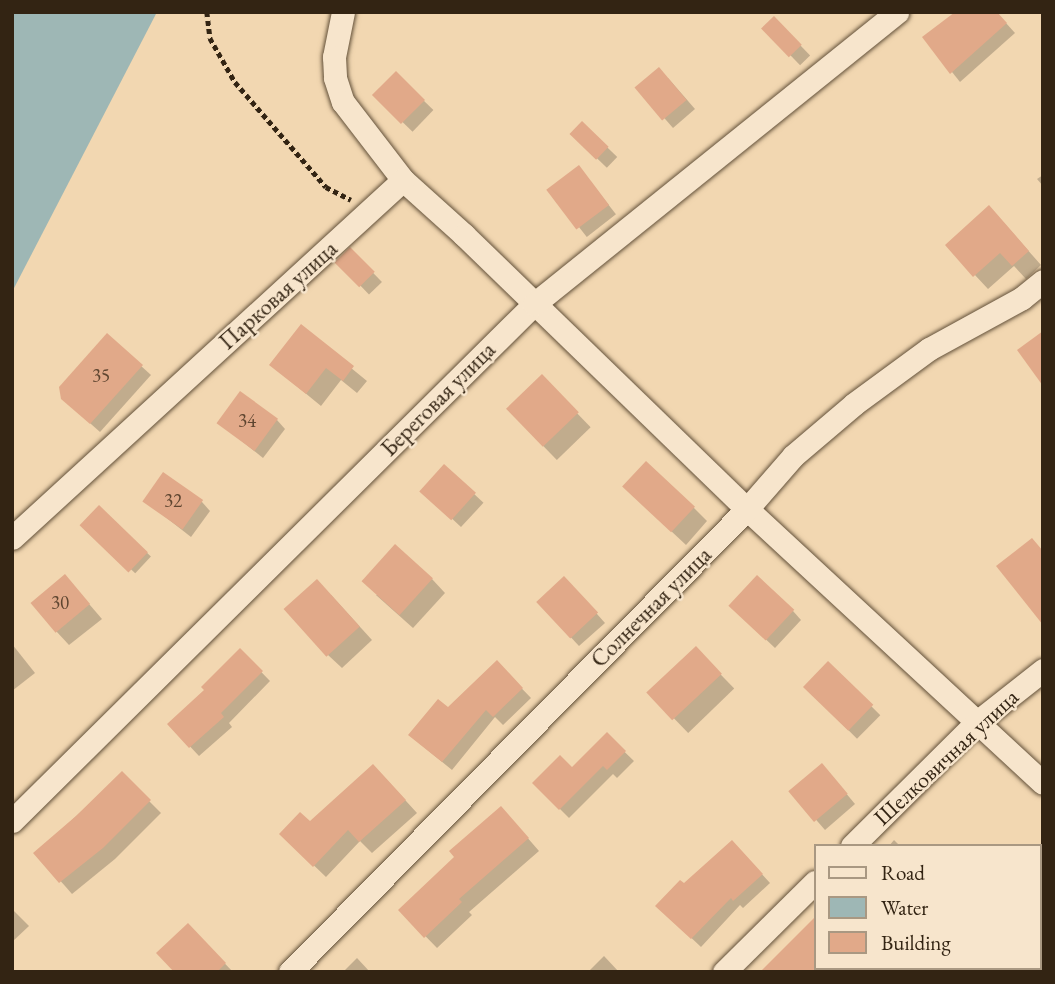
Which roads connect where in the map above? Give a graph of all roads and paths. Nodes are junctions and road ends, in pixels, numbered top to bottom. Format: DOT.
graph roads {
  1 [pos="207,12"];
  2 [pos="343,12"];
  3 [pos="897,12"];
  4 [pos="403,180"];
  5 [pos="370,210"];
  6 [pos="1043,281"];
  7 [pos="534,304"];
  8 [pos="747,509"];
  9 [pos="12,538"];
  10 [pos="1043,670"];
  11 [pos="977,722"];
  12 [pos="1043,783"];
  13 [pos="12,821"];
  14 [pos="854,844"];
  15 [pos="814,883"];
  16 [pos="290,972"];
  17 [pos="724,972"];
  1 -- 5 [label="path"];
  2 -- 4 [label="street"];
  3 -- 7 [label="street, Береговая улица"];
  4 -- 5 [label="street, Парковая улица"];
  4 -- 7 [label="street"];
  5 -- 9 [label="street, Парковая улица"];
  6 -- 8 [label="street, Солнечная улица"];
  7 -- 8 [label="street"];
  7 -- 13 [label="street, Береговая улица"];
  8 -- 11 [label="street"];
  8 -- 16 [label="street, Солнечная улица"];
  10 -- 11 [label="street, Шелковичная улица"];
  11 -- 12 [label="street"];
  11 -- 14 [label="street, Шелковичная улица"];
  15 -- 17 [label="street"];
}
